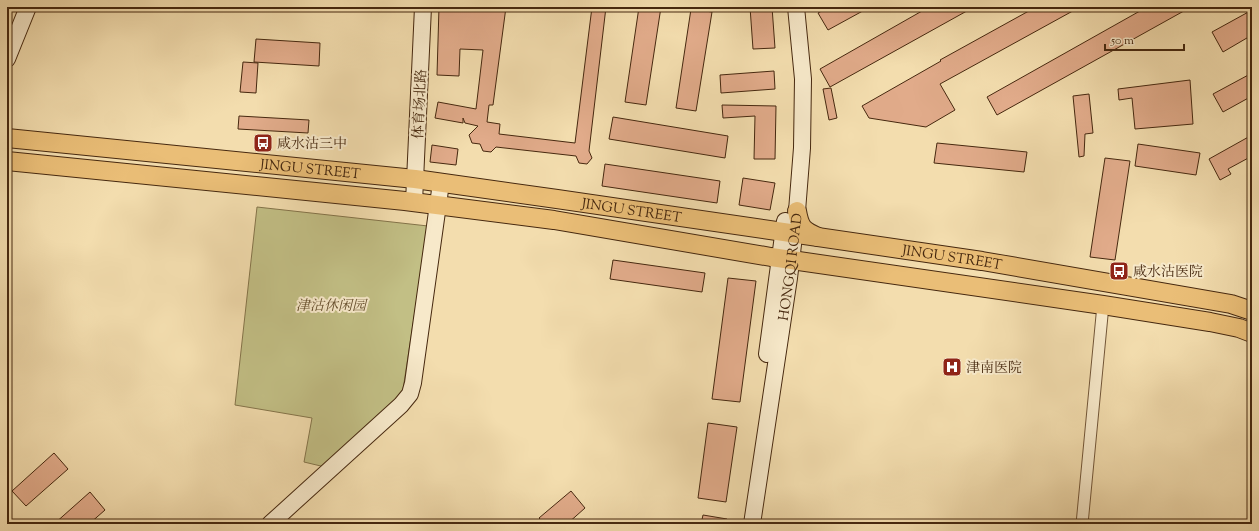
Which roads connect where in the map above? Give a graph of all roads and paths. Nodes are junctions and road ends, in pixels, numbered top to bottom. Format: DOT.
graph roads {
  1 [pos="16,7"];
  2 [pos="28,7"];
  3 [pos="415,7"];
  4 [pos="423,7"];
  5 [pos="786,7"];
  6 [pos="796,7"];
  7 [pos="7,29"];
  8 [pos="7,59"];
  9 [pos="10,137"];
  10 [pos="9,161"];
  11 [pos="411,179"];
  12 [pos="441,183"];
  13 [pos="409,201"];
  14 [pos="439,205"];
  15 [pos="792,211"];
  16 [pos="823,239"];
  17 [pos="789,244"];
  18 [pos="1252,300"];
  19 [pos="1231,304"];
  20 [pos="1103,305"];
  21 [pos="1252,311"];
  22 [pos="1252,333"];
  23 [pos="270,524"];
  24 [pos="743,524"];
  25 [pos="752,524"];
  26 [pos="1082,524"];
  1 -- 7 [label="main road"];
  2 -- 8 [label="main road"];
  3 -- 11 [label="main road, 体育场北路"];
  4 -- 11 [label="main road, 体育场北路"];
  5 -- 15 [label="main road, HONGQI ROAD"];
  6 -- 15 [label="main road, HONGQI ROAD"];
  9 -- 11 [label="main road, JINGU STREET"];
  10 -- 13 [label="main road, JINGU STREET"];
  11 -- 12 [label="main road, JINGU STREET"];
  11 -- 13 [label="main road, 体育场北路"];
  12 -- 14 [label="main road"];
  12 -- 17 [label="main road, JINGU STREET"];
  13 -- 14 [label="main road, JINGU STREET"];
  14 -- 17 [label="main road, JINGU STREET"];
  14 -- 23 [label="main road"];
  15 -- 16 [label="main road"];
  15 -- 17 [label="main road, HONGQI ROAD"];
  16 -- 17 [label="main road, JINGU STREET"];
  16 -- 19 [label="main road, JINGU STREET"];
  17 -- 20 [label="main road, JINGU STREET"];
  17 -- 24 [label="main road, HONGQI ROAD"];
  17 -- 25 [label="main road, HONGQI ROAD"];
  18 -- 19 [label="main road"];
  19 -- 21 [label="main road, JINGU STREET"];
  20 -- 22 [label="main road, JINGU STREET"];
  20 -- 26 [label="street"];
}
